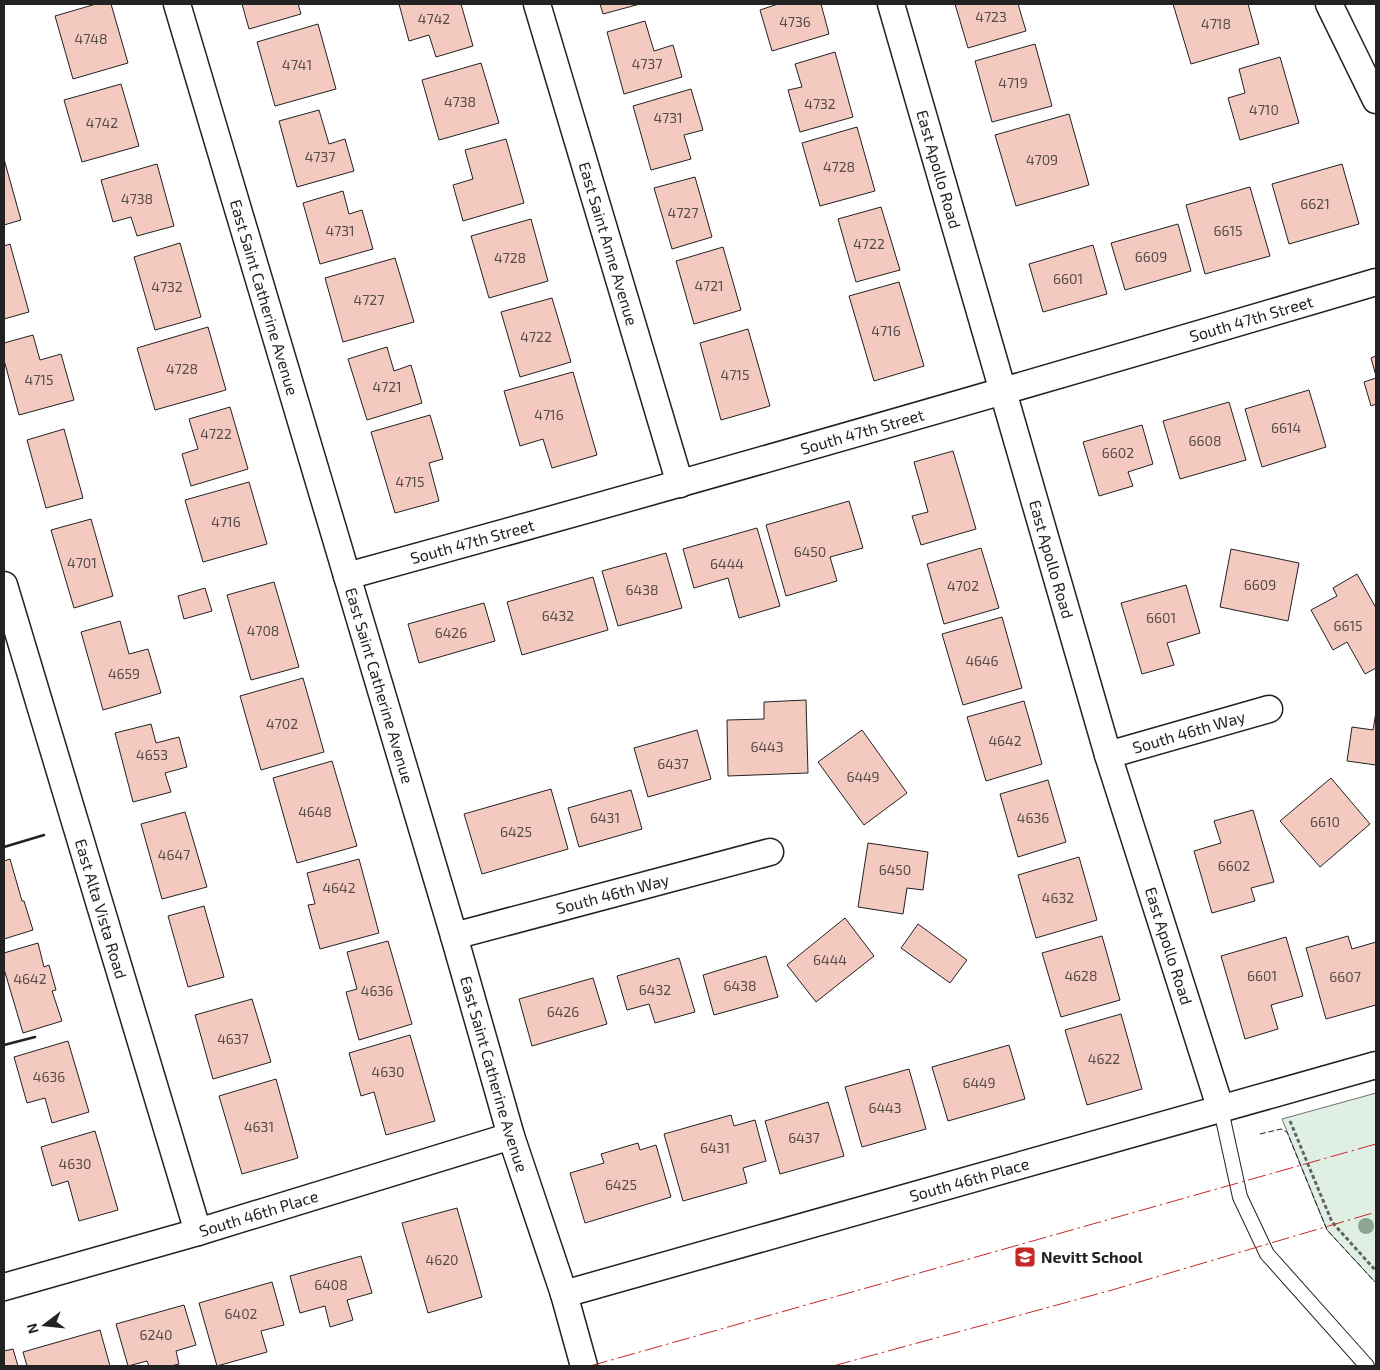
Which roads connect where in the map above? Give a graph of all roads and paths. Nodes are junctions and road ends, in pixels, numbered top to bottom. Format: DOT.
graph roads {
  1 [pos="177,4"];
  2 [pos="537,4"];
  3 [pos="891,4"];
  4 [pos="1329,4"];
  5 [pos="1376,100"];
  6 [pos="1376,282"];
  7 [pos="1004,392"];
  8 [pos="680,484"];
  9 [pos="346,576"];
  10 [pos="4,585"];
  11 [pos="1269,709"];
  12 [pos="1108,755"];
  13 [pos="770,852"];
  14 [pos="454,936"];
  15 [pos="1376,1065"];
  16 [pos="1222,1110"];
  17 [pos="1290,1121"];
  18 [pos="511,1136"];
  19 [pos="198,1232"];
  20 [pos="1376,1271"];
  21 [pos="4,1287"];
  22 [pos="564,1294"];
  23 [pos="584,1366"];
  24 [pos="1367,1366"];
  1 -- 9 [label="street, East Saint Catherine Avenue"];
  2 -- 8 [label="street, East Saint Anne Avenue"];
  3 -- 7 [label="street, East Apollo Road"];
  4 -- 5 [label="street"];
  6 -- 7 [label="street, South 47th Street"];
  7 -- 8 [label="street, South 47th Street"];
  7 -- 12 [label="street, East Apollo Road"];
  8 -- 9 [label="street, South 47th Street"];
  9 -- 14 [label="street, East Saint Catherine Avenue"];
  10 -- 19 [label="street, East Alta Vista Road"];
  11 -- 12 [label="street, South 46th Way"];
  12 -- 16 [label="street, East Apollo Road"];
  13 -- 14 [label="street, South 46th Way"];
  14 -- 18 [label="street, East Saint Catherine Avenue"];
  15 -- 16 [label="street, South 46th Place"];
  16 -- 22 [label="street, South 46th Place"];
  16 -- 24 [label="lane"];
  17 -- 20 [label="path"];
  18 -- 19 [label="street, South 46th Place"];
  18 -- 22 [label="street, East Saint Catherine Avenue"];
  19 -- 21 [label="street, South 46th Place"];
  22 -- 23 [label="street, East Saint Catherine Avenue"];
}
